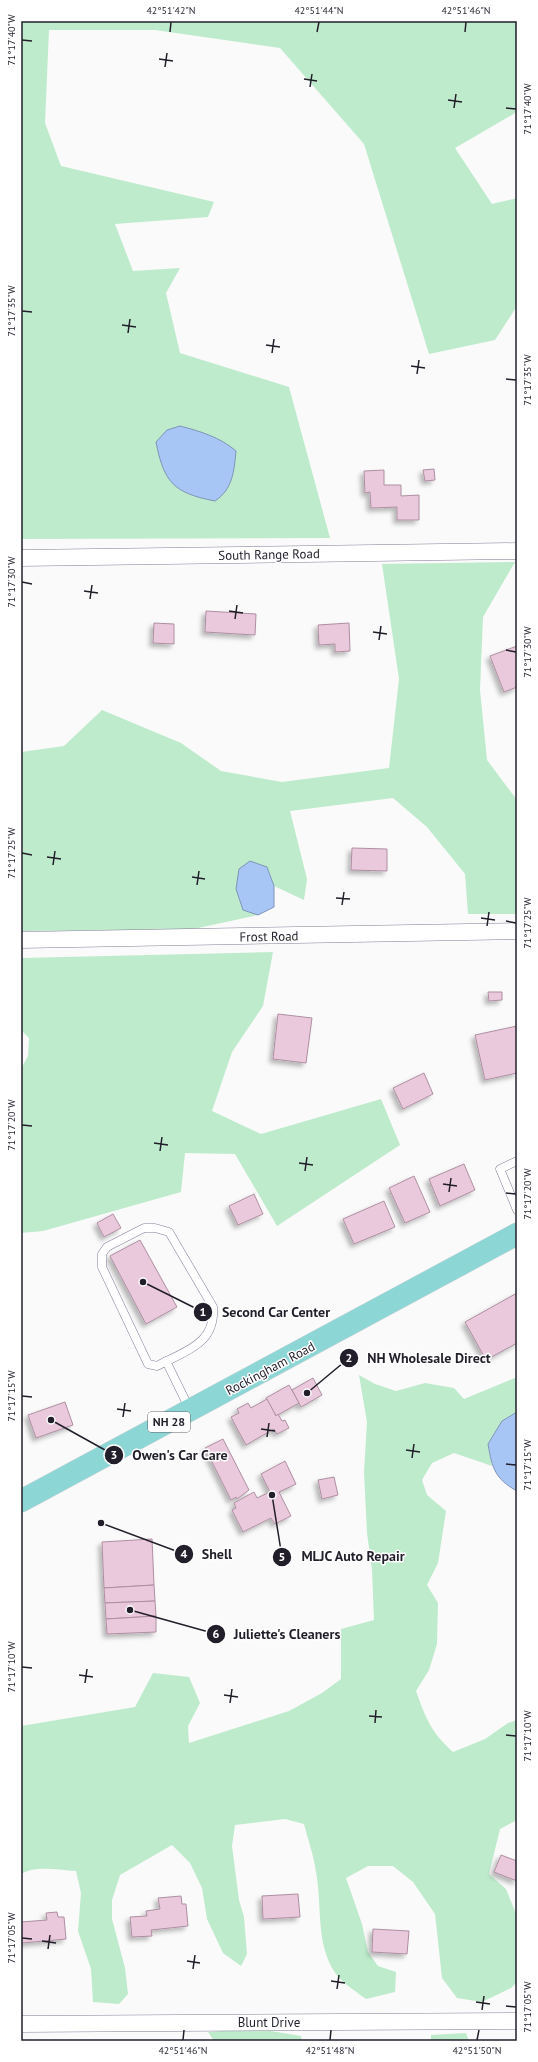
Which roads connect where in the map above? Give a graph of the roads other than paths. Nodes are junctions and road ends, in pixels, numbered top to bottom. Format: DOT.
graph roads {
  1 [pos="517,551"];
  2 [pos="21,558"];
  3 [pos="516,933"];
  4 [pos="21,940"];
  5 [pos="517,1161"];
  6 [pos="517,1210"];
  7 [pos="517,1234"];
  8 [pos="166,1361"];
  9 [pos="190,1411"];
  10 [pos="21,1501"];
  11 [pos="517,2021"];
  12 [pos="21,2024"];
  1 -- 2 [label="street, South Range Road"];
  3 -- 4 [label="street, Frost Road"];
  5 -- 6 [label="lane"];
  7 -- 9 [label="main road, Rockingham Road / NH 28"];
  8 -- 8 [label="lane"];
  8 -- 9 [label="lane"];
  9 -- 10 [label="main road, Rockingham Road / NH 28"];
  11 -- 12 [label="street, Blunt Drive"];
}
